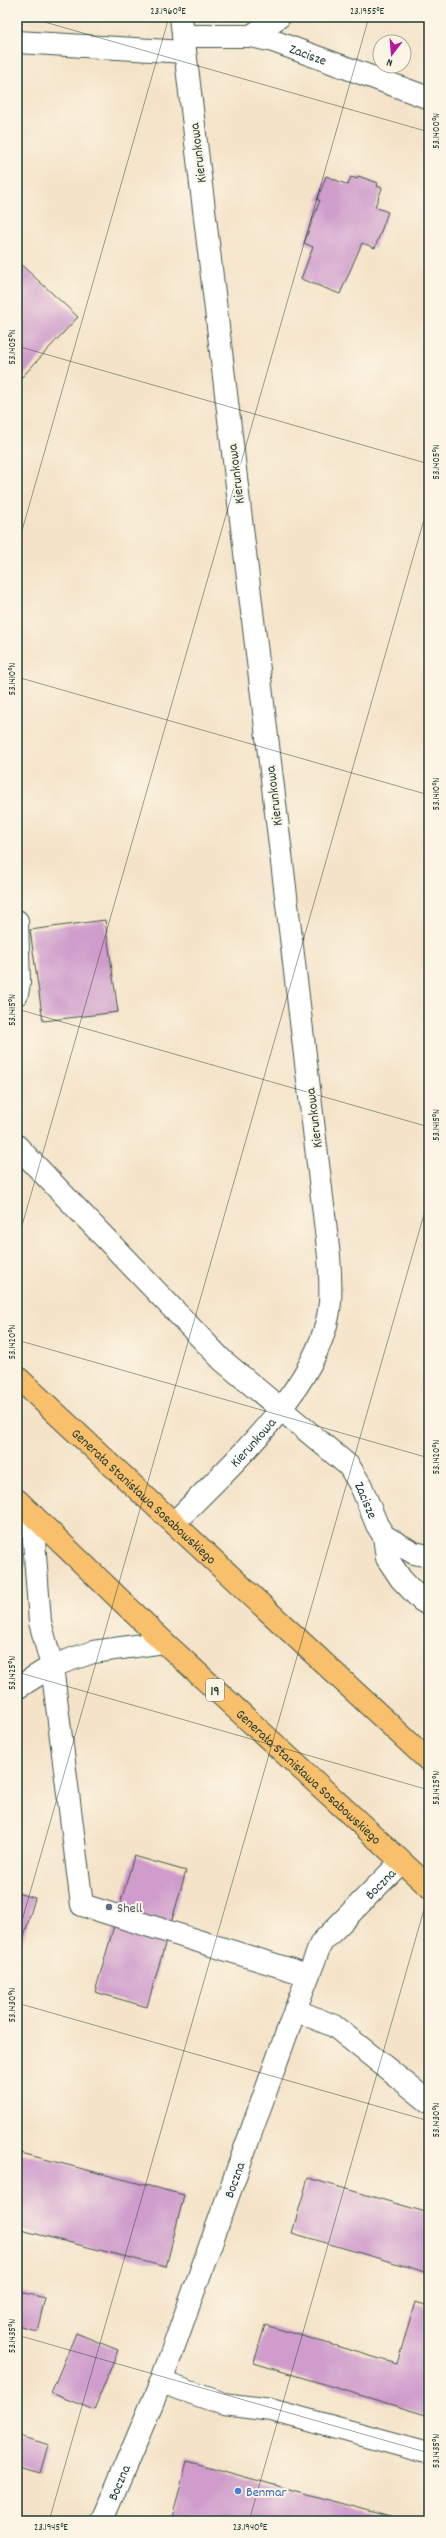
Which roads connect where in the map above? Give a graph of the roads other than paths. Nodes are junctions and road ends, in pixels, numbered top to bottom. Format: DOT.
graph roads {
  1 [pos="279,17"];
  2 [pos="183,35"];
  3 [pos="251,36"];
  4 [pos="17,42"];
  5 [pos="429,98"];
  6 [pos="17,921"];
  7 [pos="17,994"];
  8 [pos="17,1146"];
  9 [pos="17,1377"];
  10 [pos="282,1408"];
  11 [pos="24,1507"];
  12 [pos="174,1523"];
  13 [pos="384,1536"];
  14 [pos="429,1556"];
  15 [pos="429,1605"];
  16 [pos="164,1642"];
  17 [pos="52,1666"];
  18 [pos="17,1688"];
  19 [pos="429,1761"];
  20 [pos="401,1862"];
  21 [pos="429,1887"];
  22 [pos="308,1975"];
  23 [pos="295,2010"];
  24 [pos="429,2102"];
  25 [pos="161,2382"];
  26 [pos="429,2453"];
  27 [pos="102,2521"];
  1 -- 3 [label="street"];
  2 -- 3 [label="street, Zacisze"];
  2 -- 4 [label="street, Zacisze"];
  2 -- 10 [label="street, Kierunkowa"];
  3 -- 5 [label="street, Zacisze"];
  6 -- 7 [label="street"];
  8 -- 10 [label="street, Zacisze"];
  9 -- 12 [label="highway, Generała Stanisława Sosabowskiego"];
  10 -- 12 [label="street, Kierunkowa"];
  10 -- 13 [label="street, Zacisze"];
  11 -- 16 [label="highway, Generała Stanisława Sosabowskiego / 19"];
  11 -- 17 [label="street"];
  12 -- 19 [label="highway, Generała Stanisława Sosabowskiego"];
  13 -- 14 [label="street"];
  13 -- 15 [label="street, Zacisze"];
  16 -- 17 [label="street"];
  16 -- 20 [label="highway, Generała Stanisława Sosabowskiego / 19"];
  17 -- 18 [label="street"];
  17 -- 22 [label="street"];
  20 -- 21 [label="highway, Generała Stanisława Sosabowskiego / 19"];
  20 -- 22 [label="street, Boczna"];
  22 -- 23 [label="street, Boczna"];
  23 -- 24 [label="street"];
  23 -- 25 [label="street, Boczna"];
  25 -- 26 [label="street"];
  25 -- 27 [label="street, Boczna"];
}
